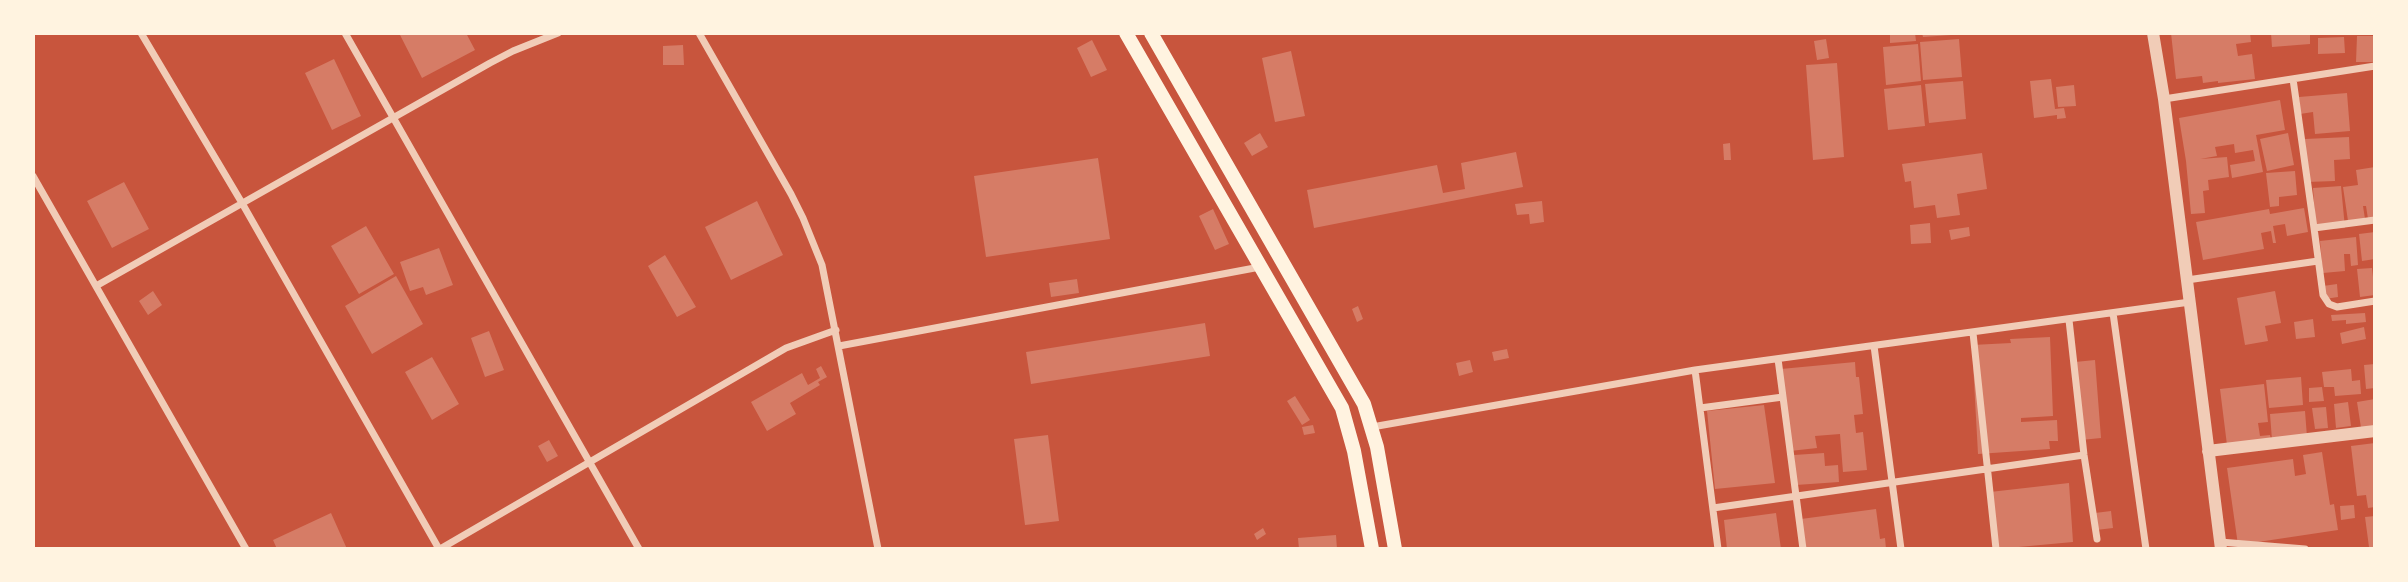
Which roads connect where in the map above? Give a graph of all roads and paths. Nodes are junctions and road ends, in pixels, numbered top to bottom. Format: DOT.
graph roads {
  1 [pos="141,33"];
  2 [pos="345,33"];
  3 [pos="558,33"];
  4 [pos="699,33"];
  5 [pos="1126,33"];
  6 [pos="1150,33"];
  7 [pos="2153,33"];
  8 [pos="2375,66"];
  9 [pos="2294,79"];
  10 [pos="2164,99"];
  11 [pos="392,118"];
  12 [pos="33,176"];
  13 [pos="242,203"];
  14 [pos="2375,220"];
  15 [pos="2314,228"];
  16 [pos="2318,261"];
  17 [pos="1260,267"];
  18 [pos="2187,280"];
  19 [pos="96,286"];
  20 [pos="2375,301"];
  21 [pos="2190,302"];
  22 [pos="2113,313"];
  23 [pos="2069,320"];
  24 [pos="836,331"];
  25 [pos="1973,333"];
  26 [pos="839,346"];
  27 [pos="1874,346"];
  28 [pos="1778,359"];
  29 [pos="1695,370"];
  30 [pos="1783,397"];
  31 [pos="1700,408"];
  32 [pos="1372,427"];
  33 [pos="2375,431"];
  34 [pos="2208,451"];
  35 [pos="2084,455"];
  36 [pos="590,462"];
  37 [pos="1987,468"];
  38 [pos="1892,482"];
  39 [pos="1796,495"];
  40 [pos="1713,508"];
  41 [pos="2097,540"];
  42 [pos="2220,545"];
  43 [pos="246,549"];
  44 [pos="440,549"];
  45 [pos="639,549"];
  46 [pos="878,549"];
  47 [pos="1373,549"];
  48 [pos="1395,549"];
  49 [pos="1718,549"];
  50 [pos="1803,549"];
  51 [pos="1901,549"];
  52 [pos="1996,549"];
  53 [pos="2146,549"];
  54 [pos="2305,549"];
  1 -- 13 [label="street"];
  2 -- 11 [label="street"];
  3 -- 11 [label="street"];
  4 -- 24 [label="street"];
  5 -- 17 [label="main road"];
  6 -- 32 [label="main road"];
  7 -- 10 [label="street"];
  8 -- 9 [label="street"];
  9 -- 10 [label="street"];
  9 -- 15 [label="street"];
  10 -- 18 [label="street"];
  11 -- 13 [label="street"];
  11 -- 36 [label="street"];
  12 -- 19 [label="street"];
  13 -- 19 [label="street"];
  13 -- 44 [label="street"];
  14 -- 15 [label="street"];
  15 -- 16 [label="street"];
  16 -- 18 [label="street"];
  16 -- 20 [label="street"];
  17 -- 26 [label="street"];
  17 -- 47 [label="main road"];
  18 -- 21 [label="street"];
  19 -- 43 [label="street"];
  21 -- 22 [label="street"];
  21 -- 34 [label="street"];
  22 -- 23 [label="street"];
  22 -- 53 [label="street"];
  23 -- 25 [label="street"];
  23 -- 35 [label="street"];
  24 -- 26 [label="street"];
  24 -- 36 [label="street"];
  25 -- 27 [label="street"];
  25 -- 37 [label="street"];
  26 -- 46 [label="street"];
  27 -- 28 [label="street"];
  27 -- 38 [label="street"];
  28 -- 29 [label="street"];
  28 -- 30 [label="street"];
  29 -- 31 [label="street"];
  29 -- 32 [label="street"];
  30 -- 31 [label="street"];
  30 -- 39 [label="street"];
  31 -- 40 [label="street"];
  32 -- 48 [label="main road"];
  33 -- 34 [label="street"];
  34 -- 42 [label="street"];
  35 -- 37 [label="street"];
  35 -- 41 [label="street"];
  36 -- 44 [label="street"];
  36 -- 45 [label="street"];
  37 -- 38 [label="street"];
  37 -- 52 [label="street"];
  38 -- 39 [label="street"];
  38 -- 51 [label="street"];
  39 -- 40 [label="street"];
  39 -- 50 [label="street"];
  40 -- 49 [label="street"];
  42 -- 54 [label="street"];
}
